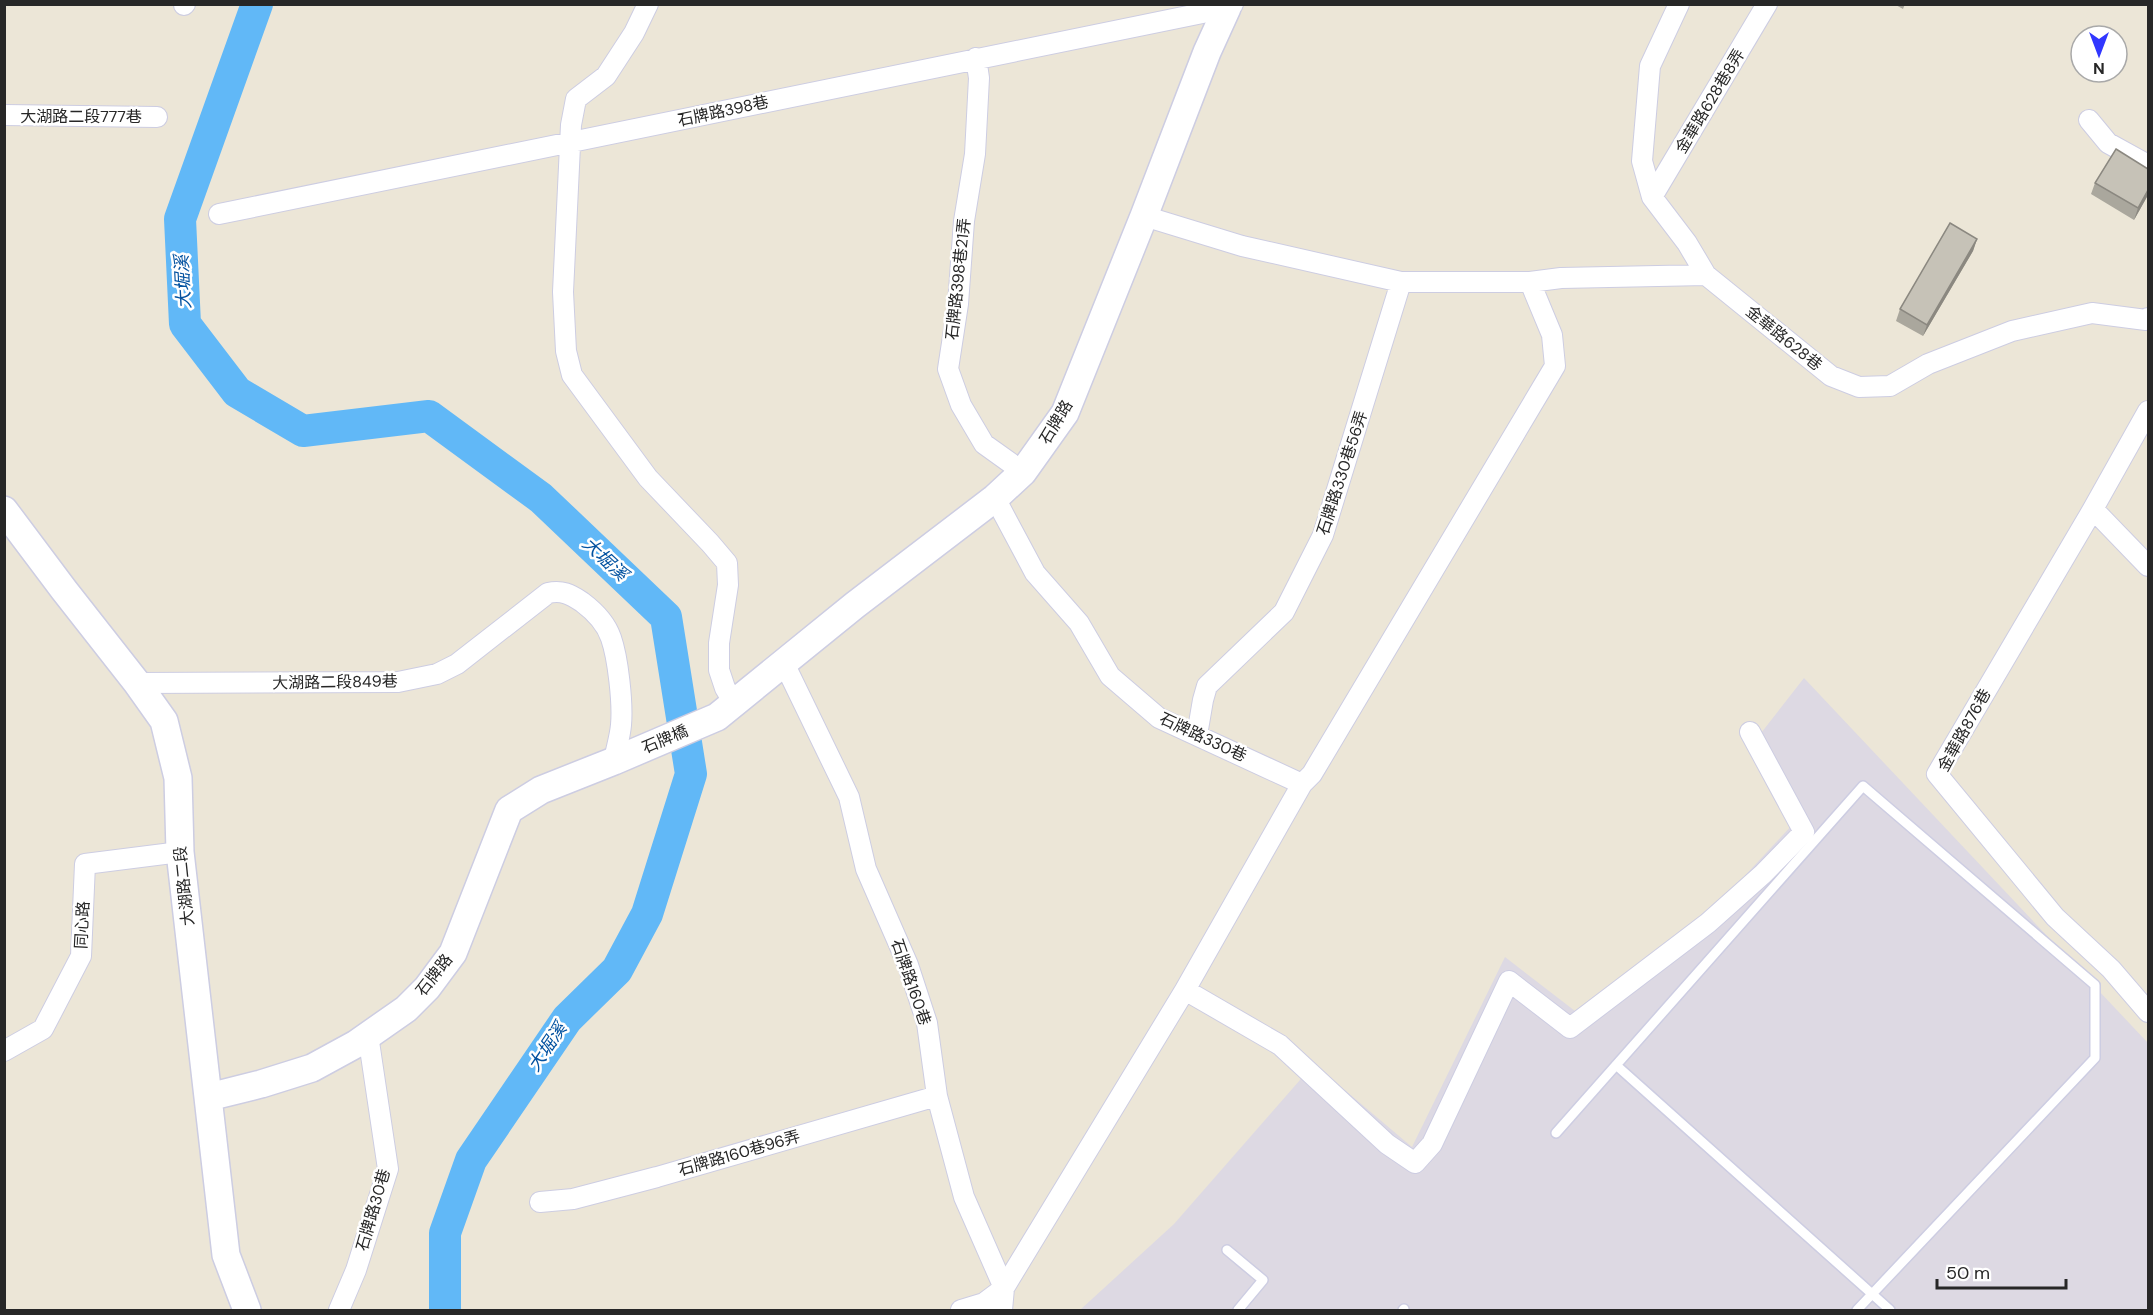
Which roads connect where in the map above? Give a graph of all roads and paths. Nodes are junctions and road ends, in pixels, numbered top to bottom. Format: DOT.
graph roads {
  1 [pos="648,4"];
  2 [pos="1679,4"];
  3 [pos="1767,4"];
  4 [pos="1228,6"];
  5 [pos="976,58"];
  6 [pos="4,115"];
  7 [pos="157,117"];
  8 [pos="2089,120"];
  9 [pos="570,142"];
  10 [pos="2148,165"];
  11 [pos="1652,197"];
  12 [pos="219,214"];
  13 [pos="1144,216"];
  14 [pos="1706,275"];
  15 [pos="1401,282"];
  16 [pos="1530,282"];
  17 [pos="2148,323"];
  18 [pos="2148,411"];
  19 [pos="1023,472"];
  20 [pos="995,498"];
  21 [pos="2093,509"];
  22 [pos="4,510"];
  23 [pos="2148,566"];
  24 [pos="784,663"];
  25 [pos="137,683"];
  26 [pos="726,710"];
  27 [pos="1750,732"];
  28 [pos="1197,735"];
  29 [pos="614,761"];
  30 [pos="1302,784"];
  31 [pos="180,852"];
  32 [pos="1185,990"];
  33 [pos="2148,1012"];
  34 [pos="368,1035"];
  35 [pos="4,1051"];
  36 [pos="1616,1065"];
  37 [pos="937,1096"];
  38 [pos="209,1097"];
  39 [pos="1556,1133"];
  40 [pos="540,1202"];
  41 [pos="1227,1250"];
  42 [pos="1004,1288"];
  43 [pos="1871,1294"];
  44 [pos="247,1311"];
  45 [pos="339,1311"];
  46 [pos="961,1311"];
  47 [pos="1002,1311"];
  48 [pos="1238,1311"];
  49 [pos="1857,1311"];
  50 [pos="1890,1311"];
  1 -- 9 [label="street"];
  2 -- 11 [label="street, 金華路628巷"];
  3 -- 11 [label="street, 金華路628巷8弄"];
  4 -- 5 [label="street, 石牌路398巷"];
  4 -- 13 [label="street, 石牌路"];
  5 -- 9 [label="street, 石牌路398巷"];
  5 -- 19 [label="street, 石牌路398巷21弄"];
  6 -- 7 [label="street, 大湖路二段777巷"];
  8 -- 10 [label="street"];
  9 -- 12 [label="street, 石牌路398巷"];
  9 -- 26 [label="street"];
  11 -- 14 [label="street, 金華路628巷"];
  13 -- 15 [label="street"];
  13 -- 19 [label="street, 石牌路"];
  14 -- 16 [label="street"];
  14 -- 17 [label="street, 金華路628巷"];
  15 -- 16 [label="street"];
  15 -- 28 [label="street, 石牌路330巷56弄"];
  16 -- 30 [label="street"];
  18 -- 21 [label="street, 金華路876巷"];
  19 -- 20 [label="street, 石牌路"];
  20 -- 24 [label="street, 石牌路"];
  20 -- 28 [label="street, 石牌路330巷"];
  21 -- 23 [label="street"];
  21 -- 33 [label="street, 金華路876巷"];
  22 -- 25 [label="street, 大湖路二段"];
  24 -- 26 [label="street, 石牌路"];
  24 -- 37 [label="street, 石牌路160巷"];
  25 -- 29 [label="street, 大湖路二段849巷"];
  25 -- 31 [label="street, 大湖路二段"];
  26 -- 29 [label="street, 石牌橋"];
  27 -- 32 [label="street"];
  28 -- 30 [label="street, 石牌路330巷"];
  29 -- 34 [label="street, 石牌路"];
  30 -- 32 [label="street"];
  31 -- 35 [label="street, 同心路"];
  31 -- 38 [label="street, 大湖路二段"];
  32 -- 42 [label="street"];
  34 -- 38 [label="street, 石牌路"];
  34 -- 45 [label="street, 石牌路30巷"];
  36 -- 39 [label="lane"];
  36 -- 43 [label="lane"];
  36 -- 43 [label="lane"];
  37 -- 40 [label="street, 石牌路160巷96弄"];
  37 -- 42 [label="street, 石牌路160巷"];
  38 -- 44 [label="street, 大湖路二段"];
  41 -- 48 [label="lane"];
  42 -- 46 [label="street"];
  42 -- 47 [label="street, 石牌路160巷"];
  43 -- 49 [label="lane"];
  43 -- 50 [label="lane"];
}
